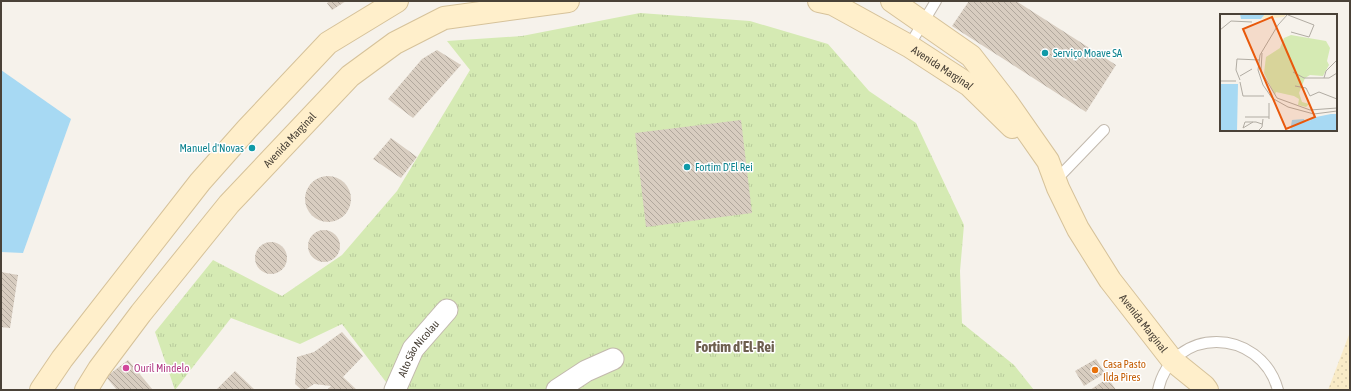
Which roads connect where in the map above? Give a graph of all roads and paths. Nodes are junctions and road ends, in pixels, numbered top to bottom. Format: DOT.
graph roads {
  1 [pos="397,1"];
  2 [pos="568,1"];
  3 [pos="818,1"];
  4 [pos="892,1"];
  5 [pos="936,1"];
  6 [pos="924,22"];
  7 [pos="909,46"];
  8 [pos="1104,130"];
  9 [pos="1051,171"];
  10 [pos="447,310"];
  11 [pos="613,358"];
  12 [pos="1173,361"];
  13 [pos="41,390"];
  14 [pos="86,390"];
  15 [pos="395,390"];
  16 [pos="557,390"];
  17 [pos="1158,390"];
  18 [pos="1207,390"];
  19 [pos="1278,390"];
  1 -- 13 [label="street"];
  2 -- 14 [label="street, Avenida Marginal"];
  3 -- 7 [label="street, Avenida Marginal"];
  4 -- 6 [label="street, Avenida Marginal"];
  5 -- 6 [label="lane"];
  6 -- 7 [label="lane"];
  6 -- 9 [label="street, Avenida Marginal"];
  7 -- 9 [label="street, Avenida Marginal"];
  8 -- 9 [label="lane"];
  9 -- 12 [label="street, Avenida Marginal"];
  10 -- 15 [label="street, Alto São Nicolau"];
  11 -- 16 [label="street"];
  12 -- 17 [label="lane"];
  12 -- 18 [label="street, Avenida Marginal"];
  12 -- 19 [label="lane"];
}
